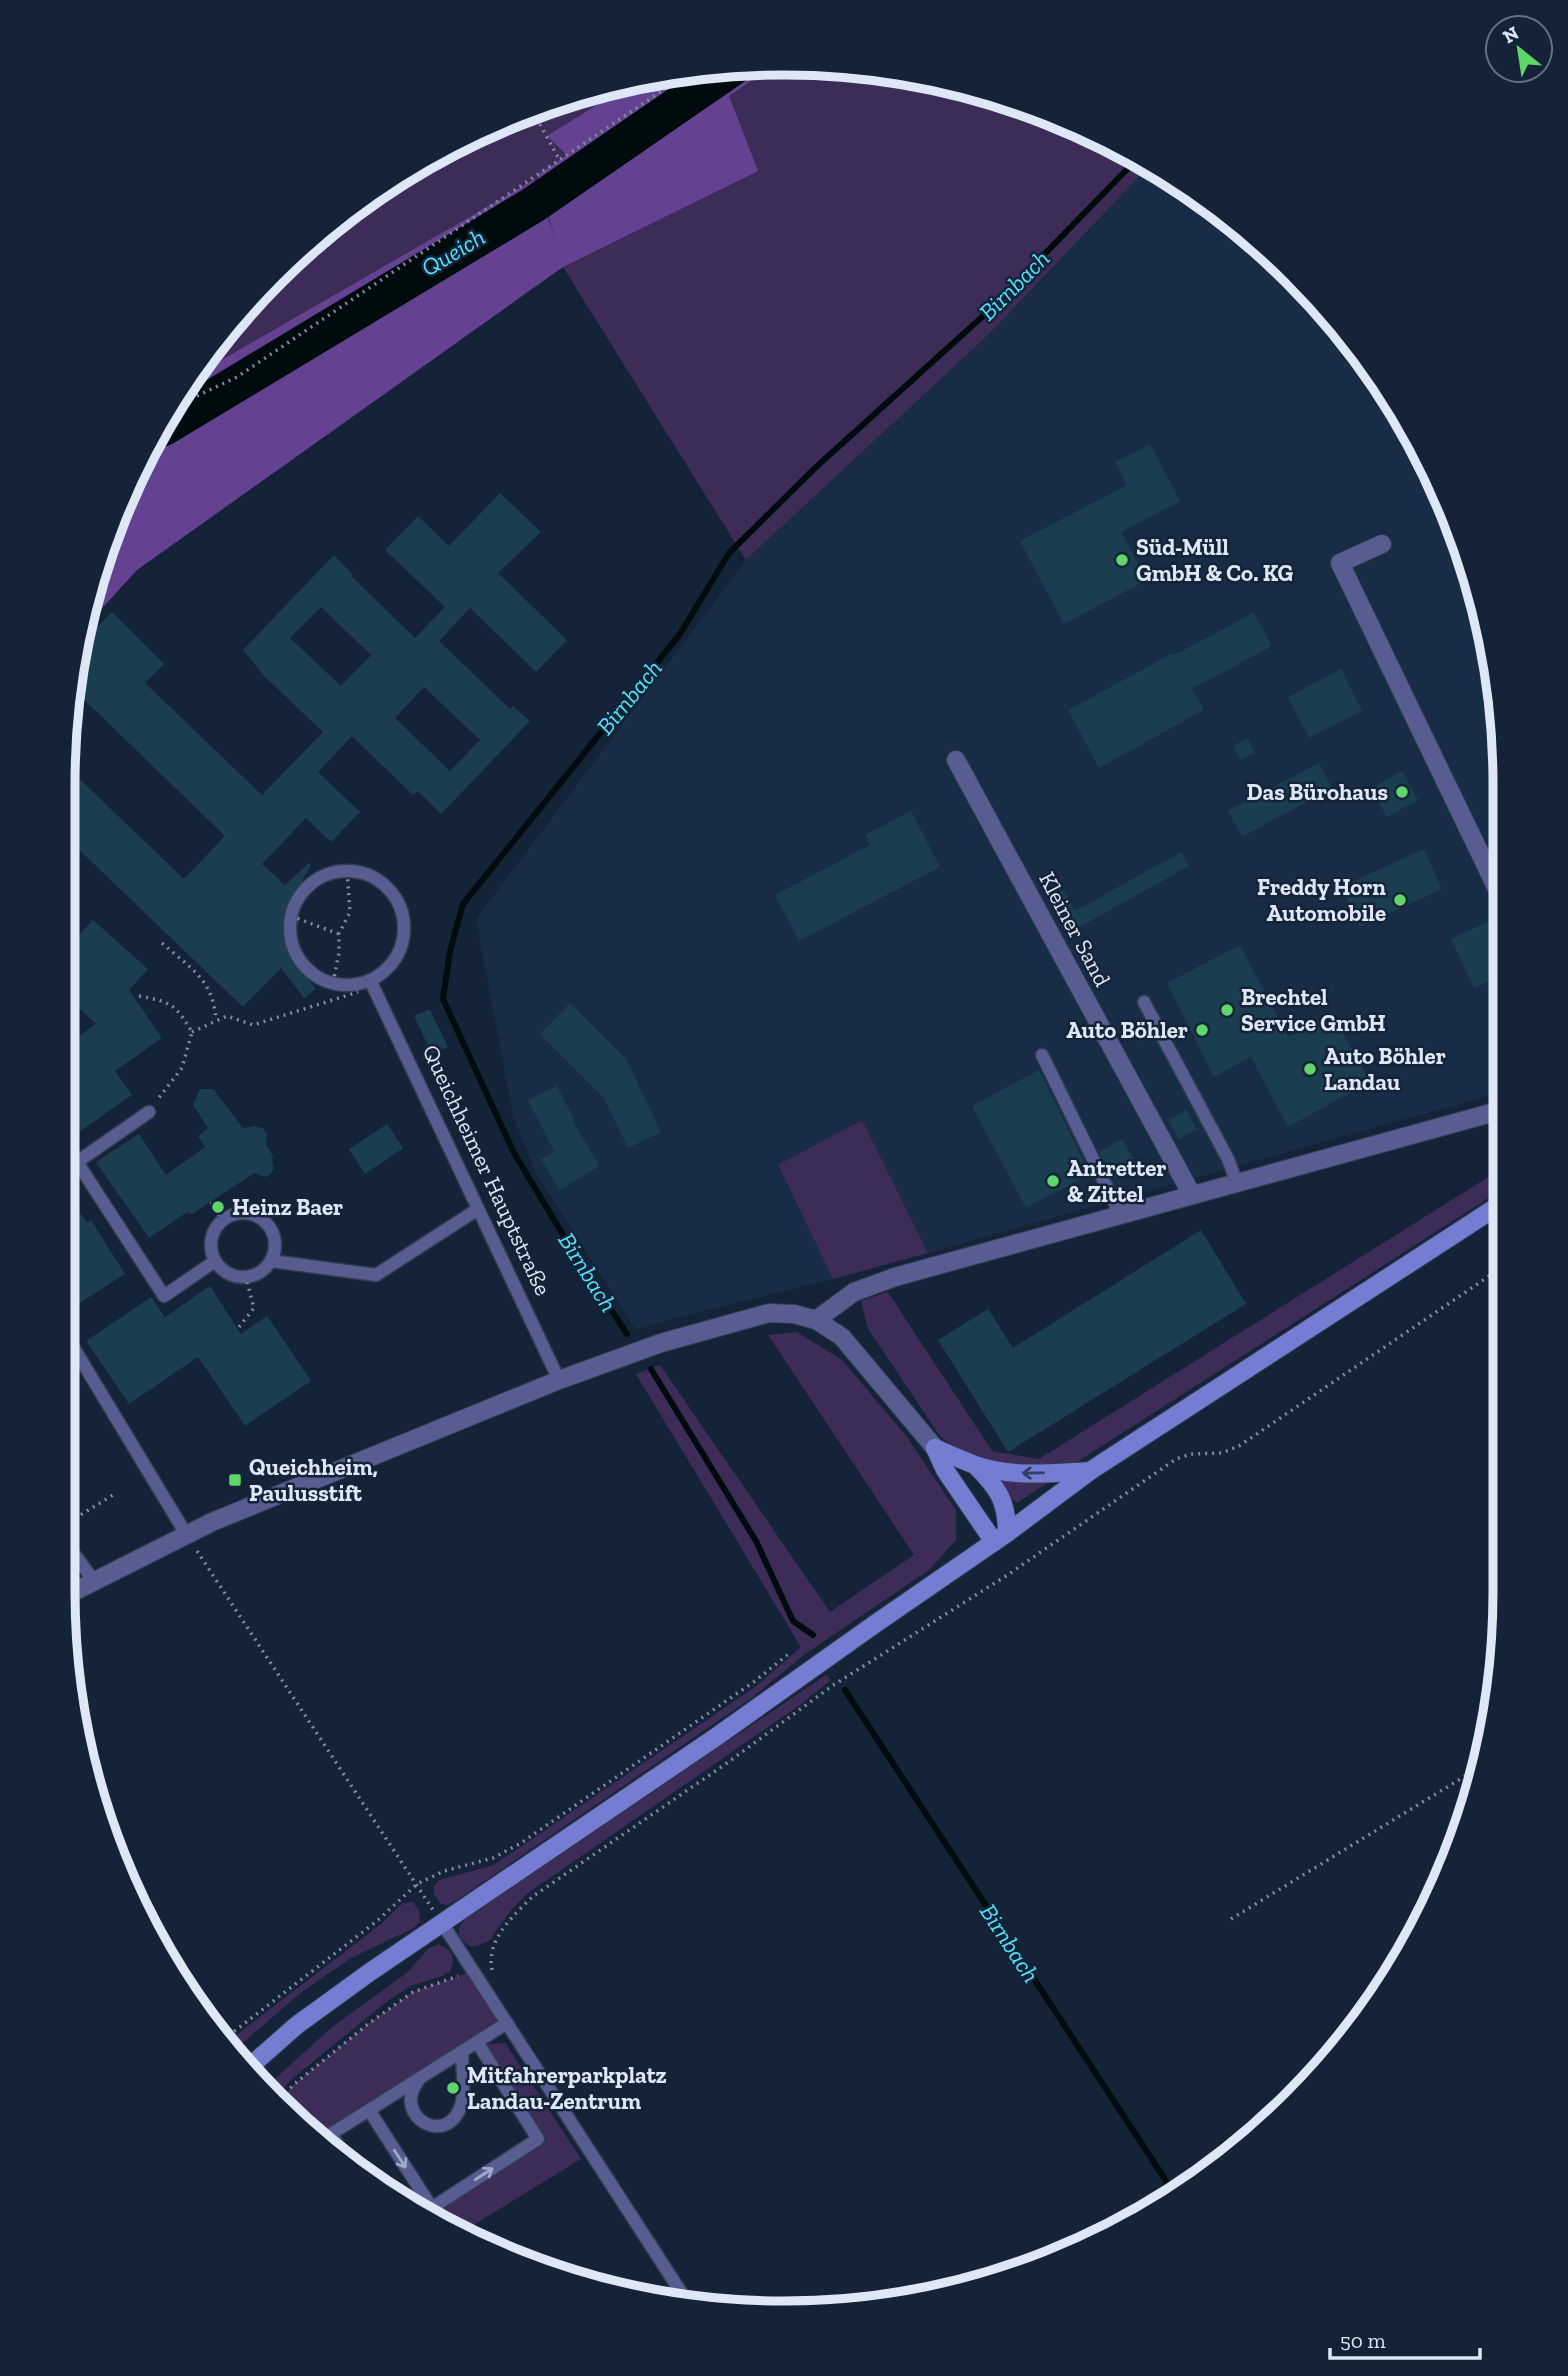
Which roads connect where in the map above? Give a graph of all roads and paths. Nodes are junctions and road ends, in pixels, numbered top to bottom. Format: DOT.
graph roads {
  1 [pos="672,84"];
  2 [pos="537,120"];
  3 [pos="560,160"];
  4 [pos="189,400"];
  5 [pos="1382,544"];
  6 [pos="956,760"];
  7 [pos="346,871"];
  8 [pos="1493,880"];
  9 [pos="291,916"];
  10 [pos="339,934"];
  11 [pos="162,943"];
  12 [pos="333,983"];
  13 [pos="372,984"];
  14 [pos="139,996"];
  15 [pos="1144,1002"];
  16 [pos="216,1021"];
  17 [pos="192,1032"];
  18 [pos="1042,1055"];
  19 [pos="149,1112"];
  20 [pos="1493,1112"];
  21 [pos="1237,1183"];
  22 [pos="1192,1195"];
  23 [pos="211,1202"];
  24 [pos="478,1209"];
  25 [pos="1493,1209"];
  26 [pos="1120,1214"];
  27 [pos="222,1220"];
  28 [pos="215,1261"];
  29 [pos="271,1261"];
  30 [pos="1493,1273"];
  31 [pos="246,1278"];
  32 [pos="817,1320"];
  33 [pos="239,1327"];
  34 [pos="75,1350"];
  35 [pos="559,1380"];
  36 [pos="935,1448"];
  37 [pos="976,1466"];
  38 [pos="1090,1471"];
  39 [pos="113,1495"];
  40 [pos="75,1518"];
  41 [pos="186,1534"];
  42 [pos="1000,1538"];
  43 [pos="75,1555"];
  44 [pos="94,1581"];
  45 [pos="75,1591"];
  46 [pos="791,1652"];
  47 [pos="1469,1774"];
  48 [pos="416,1884"];
  49 [pos="1231,1920"];
  50 [pos="442,1923"];
  51 [pos="473,1971"];
  52 [pos="493,1975"];
  53 [pos="507,2023"];
  54 [pos="231,2034"];
  55 [pos="477,2042"];
  56 [pos="462,2052"];
  57 [pos="254,2063"];
  58 [pos="423,2075"];
  59 [pos="286,2096"];
  60 [pos="369,2110"];
  61 [pos="334,2139"];
  62 [pos="425,2203"];
  63 [pos="433,2208"];
  64 [pos="682,2293"];
  1 -- 3 [label="path"];
  2 -- 3 [label="path"];
  3 -- 4 [label="path"];
  5 -- 8 [label="street"];
  6 -- 22 [label="street, Kleiner Sand"];
  7 -- 9 [label="lane"];
  7 -- 10 [label="path"];
  7 -- 13 [label="lane"];
  9 -- 10 [label="path"];
  9 -- 12 [label="lane"];
  10 -- 12 [label="path"];
  11 -- 16 [label="path"];
  12 -- 13 [label="lane"];
  13 -- 16 [label="path"];
  13 -- 24 [label="lane, Queichheimer Hauptstraße"];
  14 -- 17 [label="path"];
  15 -- 21 [label="lane"];
  16 -- 17 [label="path"];
  17 -- 19 [label="path"];
  18 -- 26 [label="lane"];
  19 -- 28 [label="lane"];
  20 -- 21 [label="street"];
  21 -- 22 [label="street"];
  22 -- 26 [label="street"];
  23 -- 27 [label="path"];
  24 -- 29 [label="lane"];
  24 -- 35 [label="lane, Queichheimer Hauptstraße"];
  25 -- 38 [label="main road"];
  26 -- 32 [label="street"];
  27 -- 28 [label="lane"];
  27 -- 29 [label="lane"];
  28 -- 31 [label="lane"];
  29 -- 31 [label="lane"];
  30 -- 52 [label="path"];
  31 -- 33 [label="path"];
  32 -- 35 [label="street"];
  32 -- 36 [label="street"];
  34 -- 41 [label="lane"];
  35 -- 41 [label="street"];
  36 -- 37 [label="main road"];
  36 -- 42 [label="main road"];
  38 -- 37 [label="main road, one-way"];
  37 -- 42 [label="main road"];
  38 -- 42 [label="main road"];
  39 -- 40 [label="path"];
  41 -- 44 [label="street"];
  41 -- 48 [label="path"];
  42 -- 50 [label="main road"];
  43 -- 44 [label="lane"];
  44 -- 45 [label="street"];
  46 -- 48 [label="path"];
  47 -- 49 [label="path"];
  48 -- 50 [label="path"];
  48 -- 54 [label="path"];
  50 -- 51 [label="lane"];
  50 -- 57 [label="main road"];
  51 -- 53 [label="lane"];
  51 -- 59 [label="path"];
  53 -- 55 [label="lane"];
  53 -- 64 [label="lane"];
  55 -- 56 [label="lane"];
  63 -- 55 [label="lane, one-way"];
  56 -- 58 [label="lane"];
  56 -- 58 [label="lane"];
  58 -- 60 [label="lane"];
  60 -- 61 [label="lane"];
  60 -- 62 [label="lane, one-way"];
}
